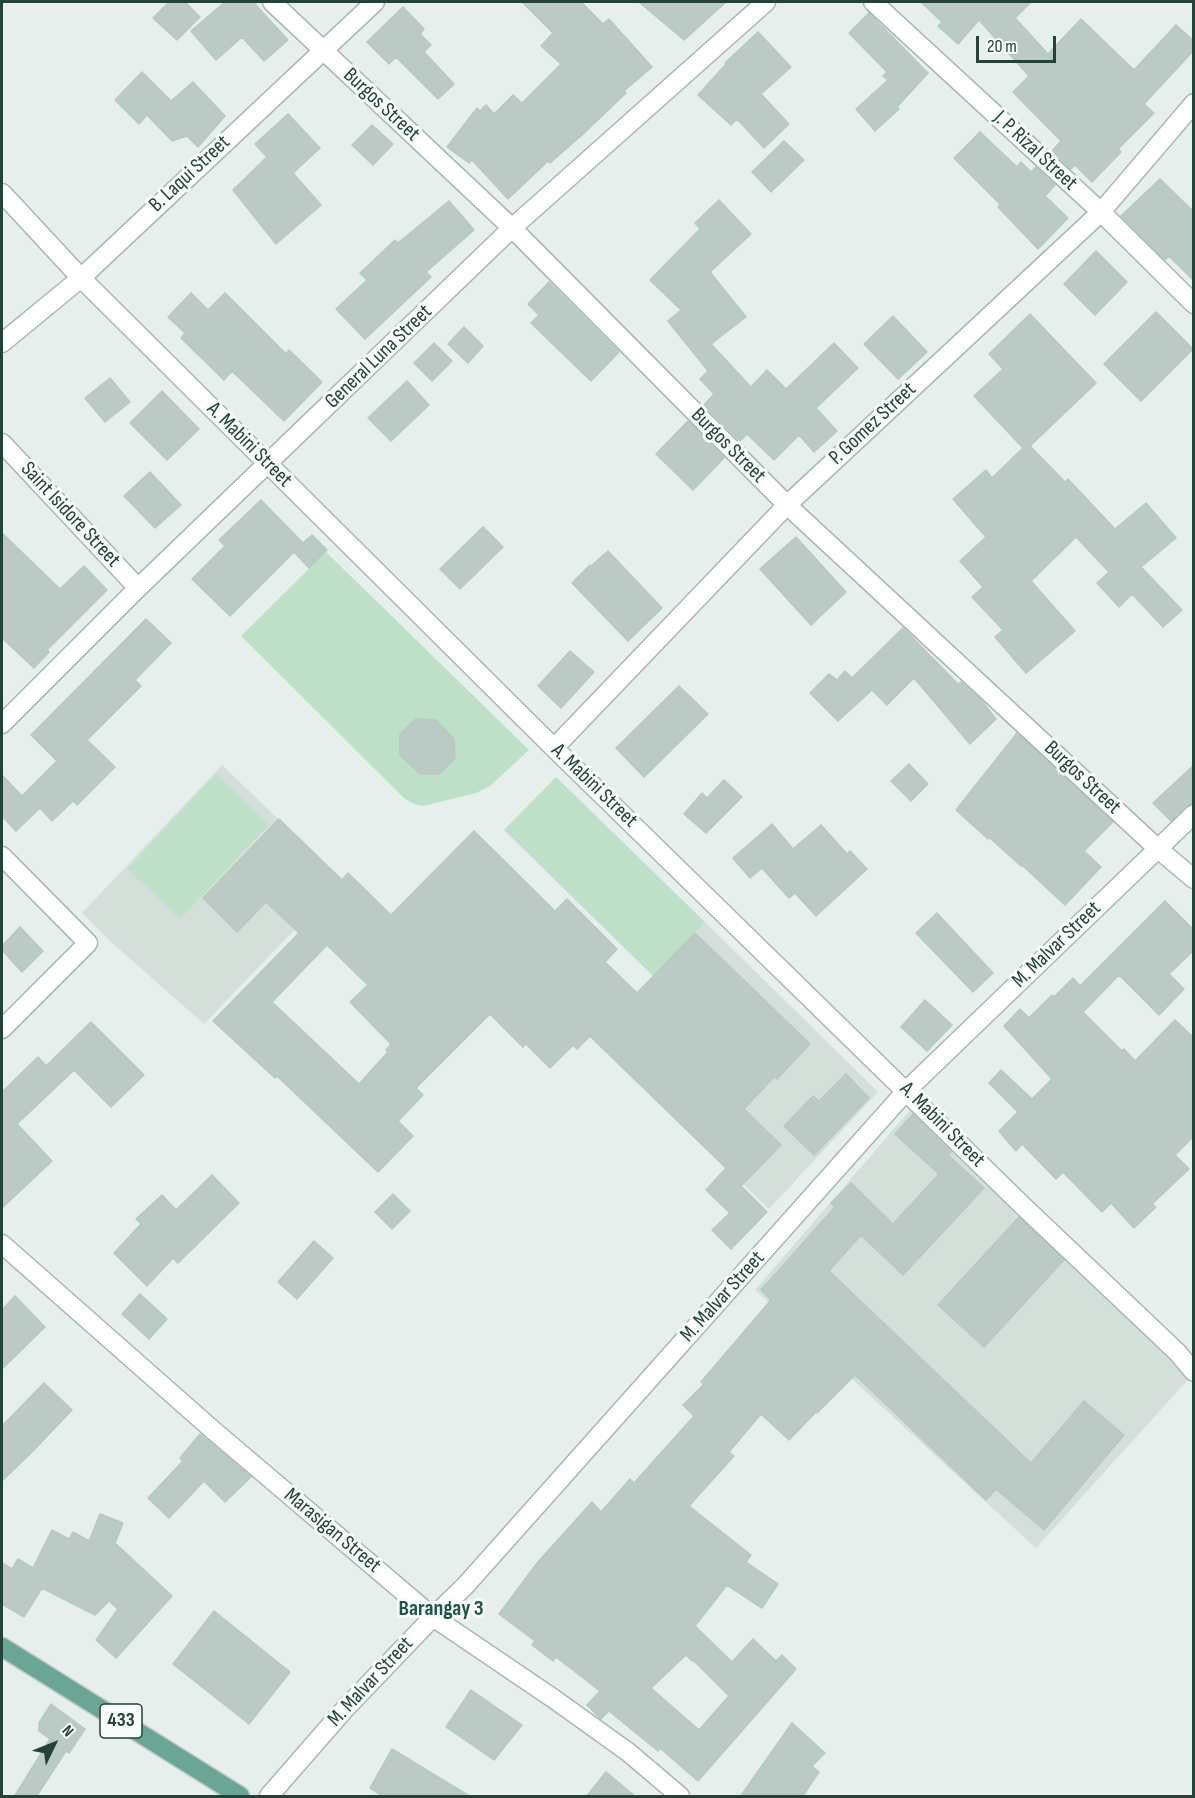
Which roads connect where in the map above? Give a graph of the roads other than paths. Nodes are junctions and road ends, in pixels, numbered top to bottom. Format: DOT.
graph roads {
  1 [pos="272,2"];
  2 [pos="375,2"];
  3 [pos="766,2"];
  4 [pos="873,2"];
  5 [pos="322,50"];
  6 [pos="1194,103"];
  7 [pos="2,193"];
  8 [pos="1101,212"];
  9 [pos="512,228"];
  10 [pos="81,278"];
  11 [pos="1194,304"];
  12 [pos="2,343"];
  13 [pos="2,443"];
  14 [pos="268,464"];
  15 [pos="787,505"];
  16 [pos="138,588"];
  17 [pos="2,724"];
  18 [pos="554,748"];
  19 [pos="1194,814"];
  20 [pos="1157,848"];
  21 [pos="2,856"];
  22 [pos="1194,879"];
  23 [pos="2,1029"];
  24 [pos="907,1090"];
  25 [pos="2,1244"];
  26 [pos="1194,1372"];
  27 [pos="433,1617"];
  28 [pos="2,1647"];
  29 [pos="240,1797"];
  30 [pos="269,1797"];
  31 [pos="680,1797"];
  1 -- 5 [label="street, Burgos Street"];
  2 -- 5 [label="street, B. Laqui Street"];
  3 -- 9 [label="street, General Luna Street"];
  4 -- 8 [label="street, J. P. Rizal Street"];
  5 -- 9 [label="street, Burgos Street"];
  5 -- 10 [label="street, B. Laqui Street"];
  6 -- 8 [label="street, P. Gomez Street"];
  7 -- 10 [label="street, A. Mabini Street"];
  8 -- 11 [label="street, J. P. Rizal Street"];
  8 -- 15 [label="street, P. Gomez Street"];
  9 -- 14 [label="street, General Luna Street"];
  9 -- 15 [label="street, Burgos Street"];
  10 -- 12 [label="street, B. Laqui Street"];
  10 -- 14 [label="street, A. Mabini Street"];
  13 -- 16 [label="street, Saint Isidore Street"];
  14 -- 16 [label="street, General Luna Street"];
  14 -- 18 [label="street, A. Mabini Street"];
  15 -- 18 [label="street, P. Gomez Street"];
  15 -- 20 [label="street, Burgos Street"];
  16 -- 17 [label="street, General Luna Street"];
  18 -- 24 [label="street, A. Mabini Street"];
  19 -- 20 [label="street, M. Malvar Street"];
  20 -- 22 [label="street, Burgos Street"];
  20 -- 24 [label="street, M. Malvar Street"];
  21 -- 23 [label="street"];
  24 -- 26 [label="street, A. Mabini Street"];
  24 -- 27 [label="street, M. Malvar Street"];
  25 -- 27 [label="street, Marasigan Street"];
  27 -- 30 [label="street, M. Malvar Street"];
  27 -- 31 [label="street, Marasigan Street"];
  28 -- 29 [label="main road, 433"];
}
